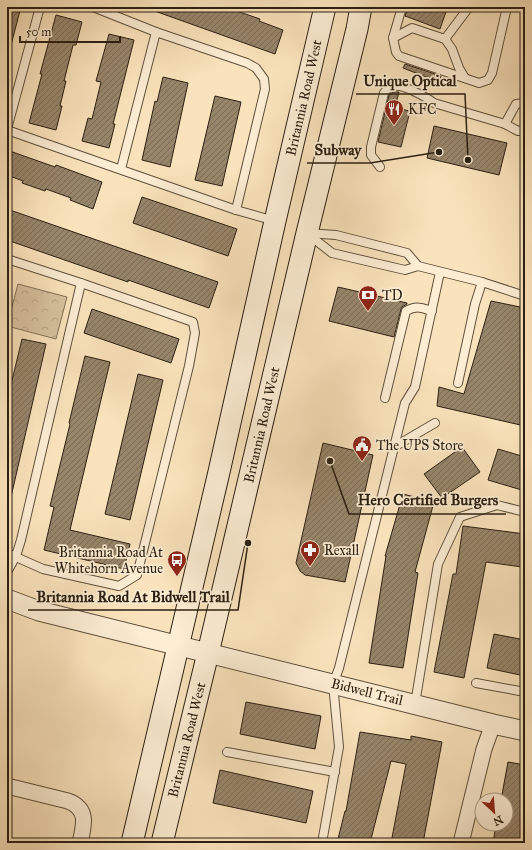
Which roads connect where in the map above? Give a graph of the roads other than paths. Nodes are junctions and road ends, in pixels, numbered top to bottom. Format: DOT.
graph roads {
  1 [pos="40,7"];
  2 [pos="93,7"];
  3 [pos="325,7"];
  4 [pos="361,7"];
  5 [pos="402,7"];
  6 [pos="469,7"];
  7 [pos="507,7"];
  8 [pos="156,32"];
  9 [pos="393,38"];
  10 [pos="445,39"];
  11 [pos="465,78"];
  12 [pos="521,103"];
  13 [pos="505,124"];
  14 [pos="7,129"];
  15 [pos="525,130"];
  16 [pos="380,168"];
  17 [pos="121,169"];
  18 [pos="236,210"];
  19 [pos="276,221"];
  20 [pos="307,234"];
  21 [pos="7,259"];
  22 [pos="418,266"];
  23 [pos="440,272"];
  24 [pos="482,282"];
  25 [pos="81,283"];
  26 [pos="525,296"];
  27 [pos="432,311"];
  28 [pos="458,383"];
  29 [pos="385,398"];
  30 [pos="435,423"];
  31 [pos="394,447"];
  32 [pos="525,512"];
  33 [pos="7,553"];
  34 [pos="16,556"];
  35 [pos="7,572"];
  36 [pos="7,599"];
  37 [pos="179,646"];
  38 [pos="208,653"];
  39 [pos="476,683"];
  40 [pos="333,684"];
  41 [pos="525,692"];
  42 [pos="415,704"];
  43 [pos="494,724"];
  44 [pos="525,731"];
  45 [pos="227,752"];
  46 [pos="335,772"];
  47 [pos="7,786"];
  48 [pos="80,843"];
  49 [pos="132,843"];
  50 [pos="162,843"];
  51 [pos="322,843"];
  52 [pos="461,843"];
  1 -- 14 [label="lane"];
  2 -- 8 [label="lane"];
  3 -- 19 [label="main road, Britannia Road West"];
  4 -- 20 [label="main road, Britannia Road West"];
  5 -- 9 [label="lane"];
  6 -- 10 [label="lane"];
  7 -- 11 [label="lane"];
  8 -- 17 [label="lane"];
  8 -- 18 [label="lane"];
  9 -- 10 [label="lane"];
  9 -- 11 [label="lane"];
  10 -- 11 [label="lane"];
  12 -- 13 [label="lane"];
  13 -- 15 [label="lane"];
  13 -- 16 [label="lane"];
  14 -- 17 [label="lane"];
  17 -- 18 [label="lane"];
  18 -- 19 [label="lane"];
  19 -- 37 [label="main road, Britannia Road West"];
  20 -- 22 [label="lane"];
  20 -- 22 [label="lane"];
  20 -- 38 [label="main road, Britannia Road West"];
  21 -- 25 [label="lane"];
  22 -- 23 [label="lane"];
  23 -- 24 [label="lane"];
  23 -- 27 [label="lane"];
  24 -- 26 [label="lane"];
  24 -- 28 [label="lane"];
  25 -- 34 [label="lane"];
  25 -- 34 [label="lane"];
  27 -- 29 [label="lane"];
  27 -- 31 [label="lane"];
  30 -- 31 [label="lane"];
  31 -- 40 [label="lane"];
  32 -- 42 [label="lane"];
  33 -- 34 [label="lane"];
  34 -- 35 [label="lane"];
  36 -- 37 [label="street, Bidwell Trail"];
  37 -- 38 [label="street, Bidwell Trail"];
  37 -- 49 [label="main road, Britannia Road West"];
  38 -- 40 [label="street, Bidwell Trail"];
  38 -- 50 [label="main road, Britannia Road West"];
  39 -- 41 [label="lane"];
  40 -- 42 [label="street, Bidwell Trail"];
  40 -- 46 [label="lane"];
  42 -- 43 [label="street, Bidwell Trail"];
  43 -- 44 [label="street, Bidwell Trail"];
  43 -- 52 [label="street"];
  45 -- 46 [label="lane"];
  46 -- 51 [label="lane"];
  47 -- 48 [label="street"];
}
